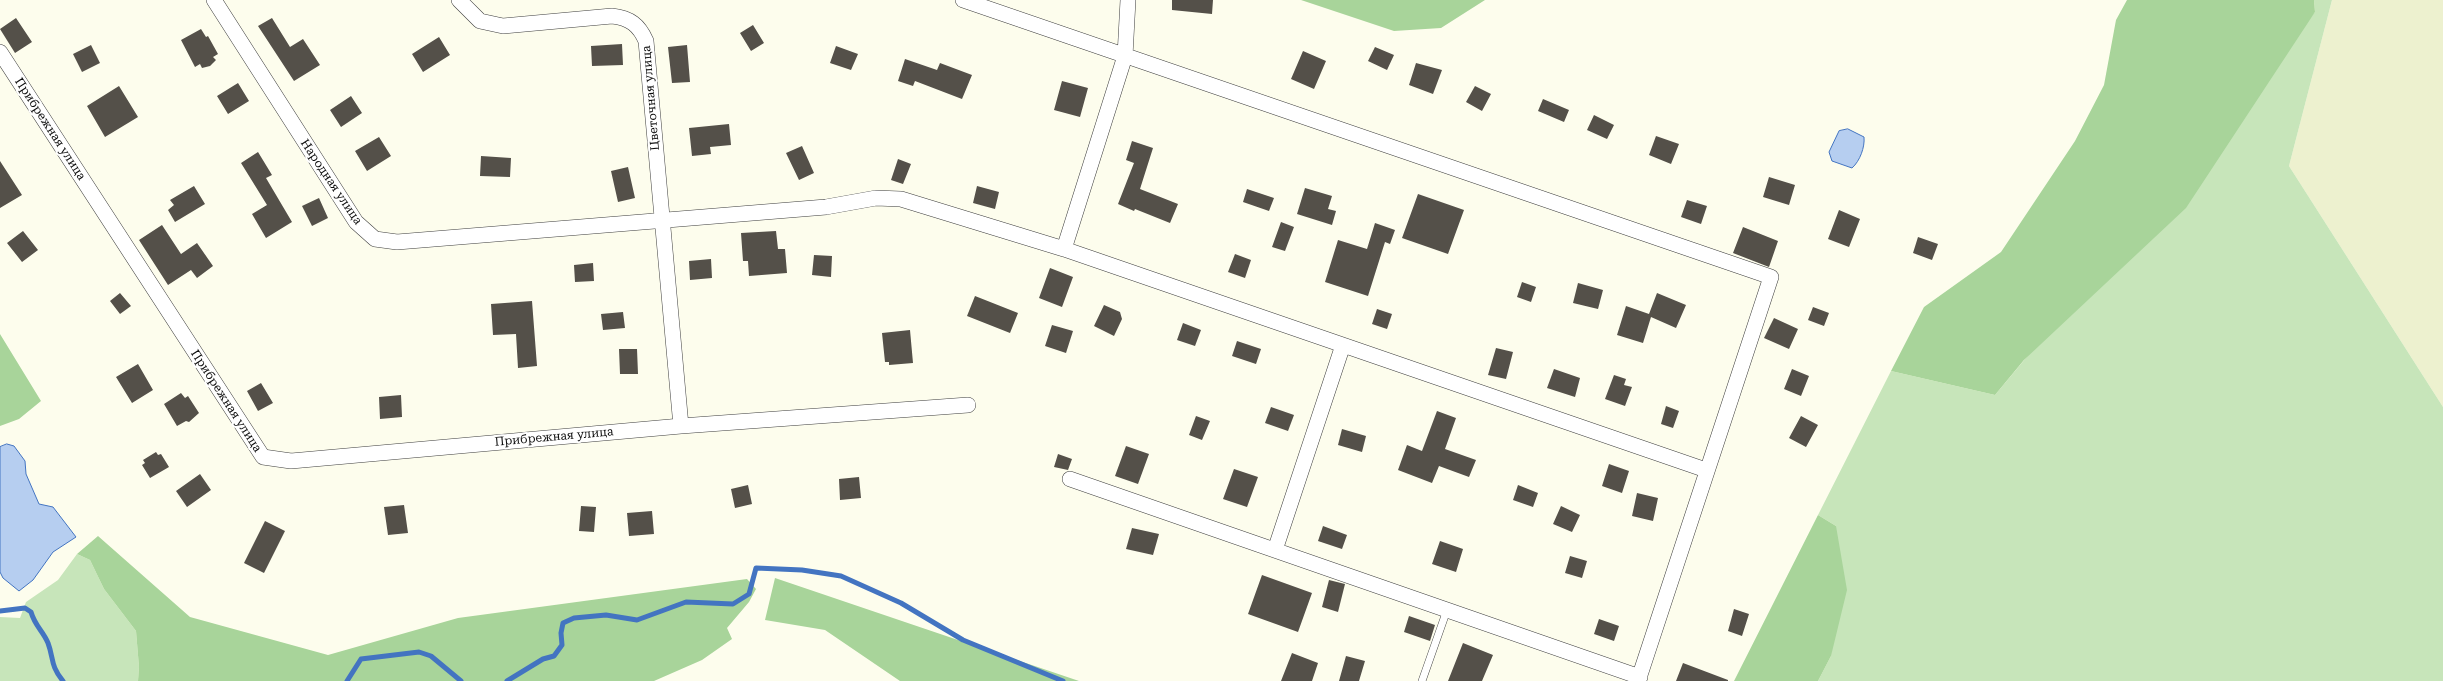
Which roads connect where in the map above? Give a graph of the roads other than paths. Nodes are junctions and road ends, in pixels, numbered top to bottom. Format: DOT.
graph roads {
  1 [pos="214,0"];
  2 [pos="459,0"];
  3 [pos="963,0"];
  4 [pos="1128,0"];
  5 [pos="0,52"];
  6 [pos="1125,56"];
  7 [pos="662,219"];
  8 [pos="1064,249"];
  9 [pos="1344,345"];
  10 [pos="968,405"];
  11 [pos="681,426"];
  12 [pos="1706,470"];
  13 [pos="1070,478"];
  14 [pos="1275,550"];
  15 [pos="1447,610"];
  16 [pos="1639,679"];
  17 [pos="1422,681"];
  1 -- 7 [label="street, Народная улица"];
  2 -- 7 [label="street, Цветочная улица"];
  3 -- 6 [label="street"];
  4 -- 6 [label="street"];
  5 -- 11 [label="street, Прибрежная улица"];
  6 -- 8 [label="street"];
  6 -- 12 [label="street"];
  7 -- 8 [label="street, Народная улица"];
  7 -- 11 [label="street, Цветочная улица"];
  8 -- 9 [label="street, Народная улица"];
  9 -- 12 [label="street, Народная улица"];
  9 -- 14 [label="street"];
  10 -- 11 [label="street, Прибрежная улица"];
  12 -- 16 [label="street"];
  13 -- 14 [label="street"];
  14 -- 15 [label="street"];
  15 -- 16 [label="street"];
  15 -- 17 [label="lane"];
}
